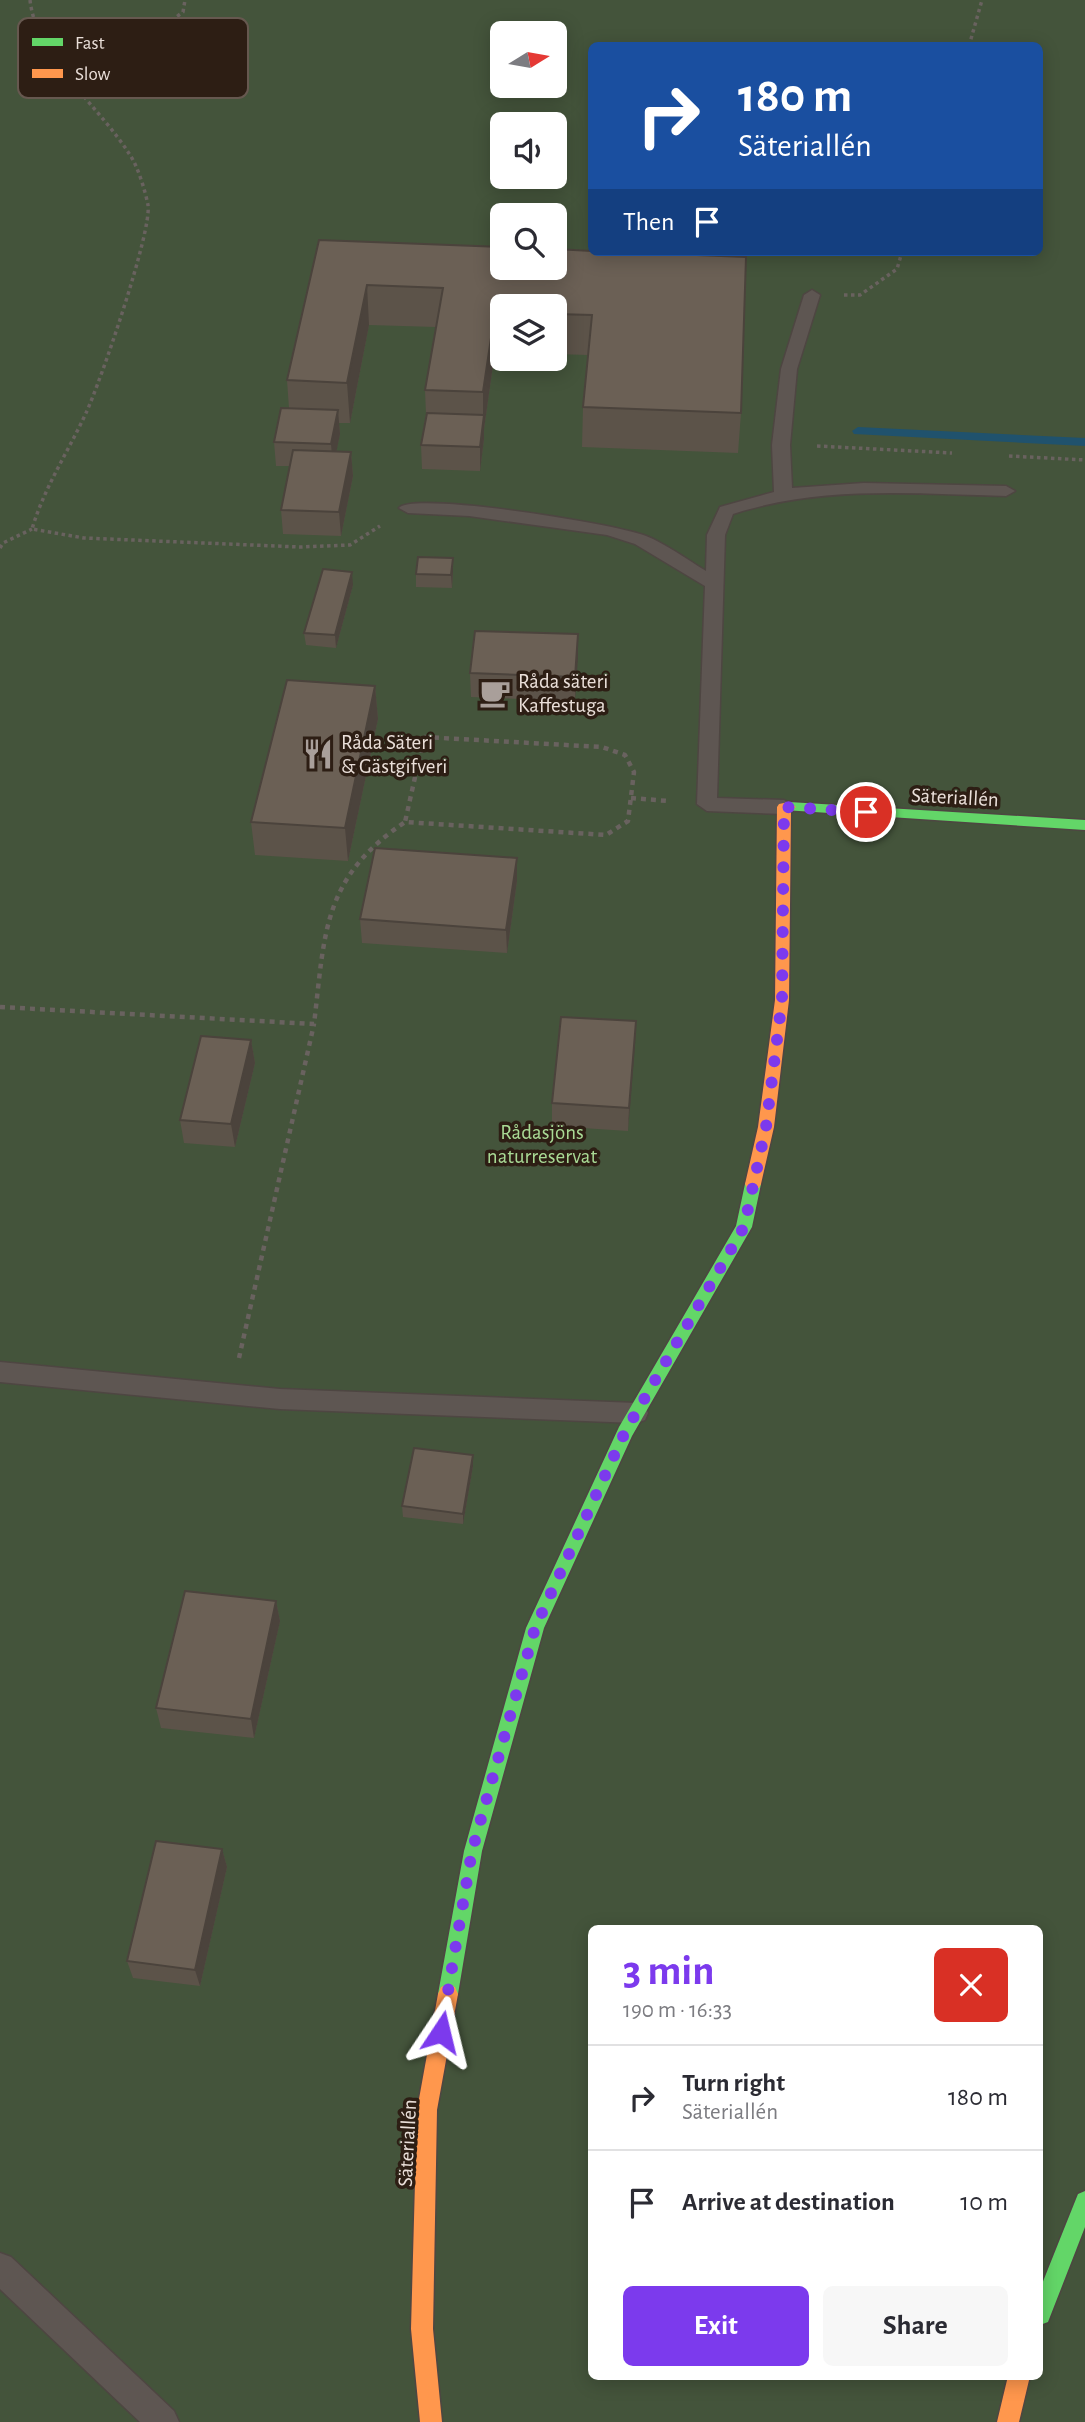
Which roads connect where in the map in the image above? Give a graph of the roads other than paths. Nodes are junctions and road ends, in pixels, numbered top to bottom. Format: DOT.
graph roads {
  1 [pos="812,295"];
  2 [pos="1006,491"];
  3 [pos="783,495"];
  4 [pos="408,508"];
  5 [pos="715,584"];
  6 [pos="784,807"];
  7 [pos="1085,825"];
  8 [pos="0,1372"];
  9 [pos="636,1413"];
  10 [pos="1085,2201"];
  11 [pos="0,2268"];
  12 [pos="1043,2306"];
  13 [pos="1017,2380"];
  14 [pos="163,2422"];
  15 [pos="431,2422"];
  16 [pos="1007,2422"];
  1 -- 3 [label="lane"];
  2 -- 3 [label="lane"];
  3 -- 5 [label="lane"];
  4 -- 5 [label="lane"];
  5 -- 6 [label="lane"];
  6 -- 7 [label="street, Säteriallén"];
  6 -- 9 [label="street, Säteriallén"];
  8 -- 9 [label="lane"];
  9 -- 15 [label="street, Säteriallén"];
  10 -- 12 [label="street"];
  11 -- 14 [label="lane"];
  13 -- 16 [label="street"];
}
